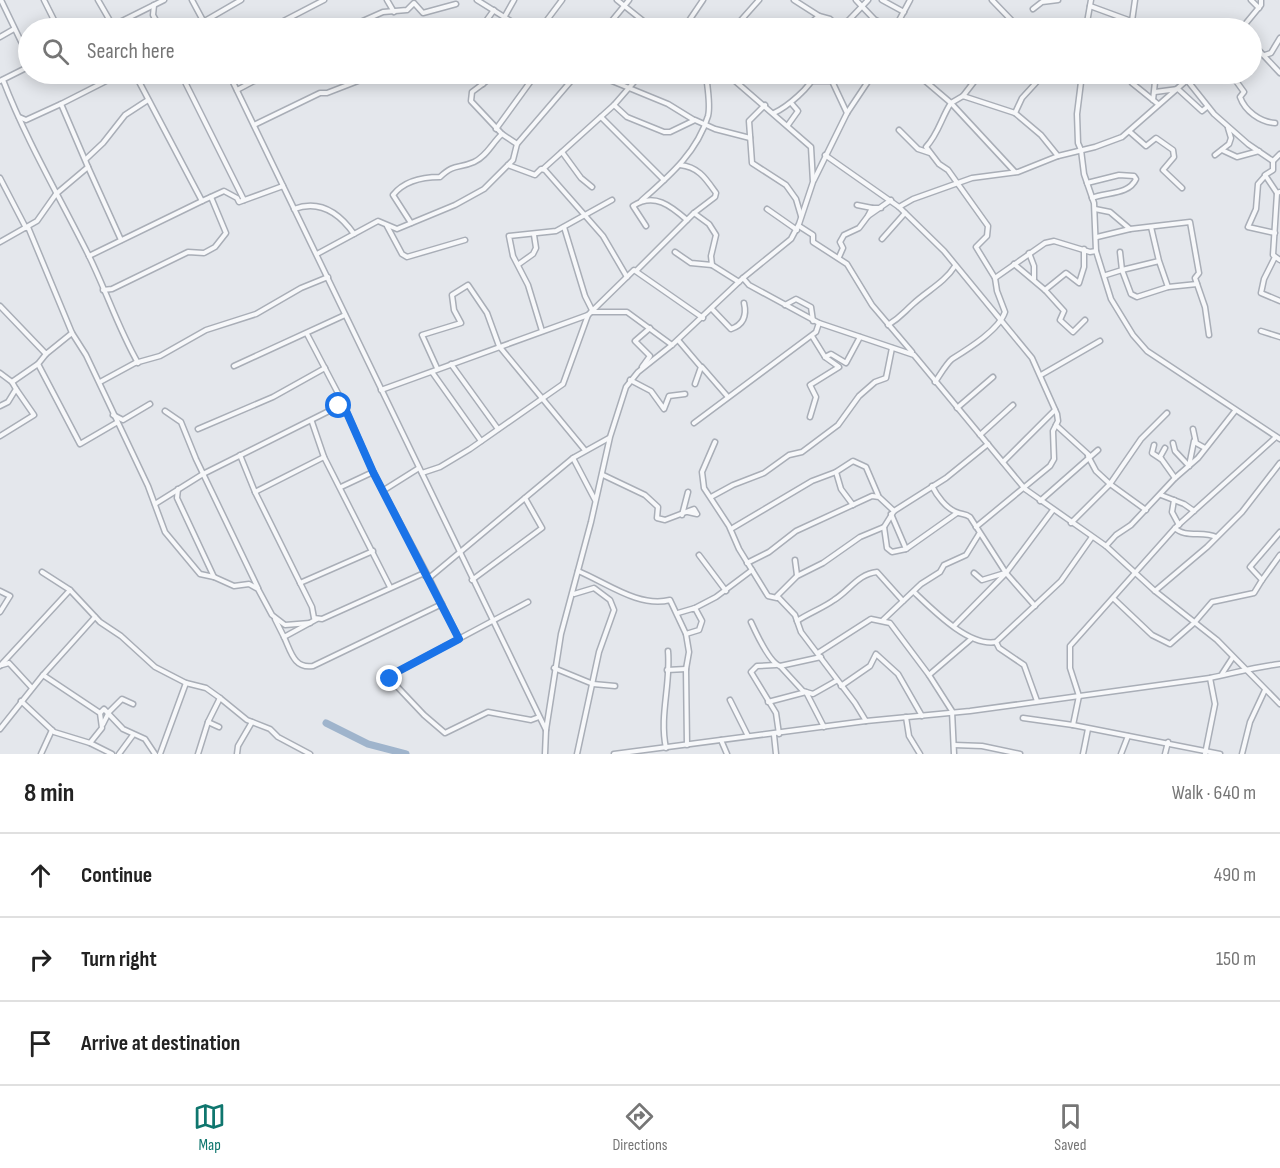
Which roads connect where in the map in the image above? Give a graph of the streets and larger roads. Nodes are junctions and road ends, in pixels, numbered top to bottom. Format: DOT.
graph roads {
  1 [pos="1,0"];
  2 [pos="44,0"];
  3 [pos="98,0"];
  4 [pos="164,0"];
  5 [pos="192,0"];
  6 [pos="241,0"];
  7 [pos="324,0"];
  8 [pos="387,0"];
  9 [pos="477,0"];
  10 [pos="514,0"];
  11 [pos="562,0"];
  12 [pos="617,0"];
  13 [pos="629,0"];
  14 [pos="703,0"];
  15 [pos="759,0"];
  16 [pos="794,0"];
  17 [pos="856,0"];
  18 [pos="868,0"];
  19 [pos="882,0"];
  20 [pos="910,0"];
  21 [pos="992,0"];
  22 [pos="1058,0"];
  23 [pos="1091,0"];
  24 [pos="1135,0"];
  25 [pos="1251,0"];
  26 [pos="1261,0"];
  27 [pos="415,1"];
  28 [pos="456,4"];
  29 [pos="154,5"];
  30 [pos="861,5"];
  31 [pos="624,6"];
  32 [pos="1090,6"];
  33 [pos="1259,8"];
  34 [pos="1033,9"];
  35 [pos="494,10"];
  36 [pos="142,11"];
  37 [pos="394,12"];
  38 [pos="904,12"];
  39 [pos="153,15"];
  40 [pos="505,16"];
  41 [pos="819,16"];
  42 [pos="53,18"];
  43 [pos="108,18"];
  44 [pos="128,18"];
  45 [pos="155,18"];
  46 [pos="201,18"];
  47 [pos="210,18"];
  48 [pos="289,18"];
  49 [pos="367,18"];
  50 [pos="488,18"];
  51 [pos="508,18"];
  52 [pos="548,18"];
  53 [pos="614,18"];
  54 [pos="639,18"];
  55 [pos="691,18"];
  56 [pos="743,18"];
  57 [pos="817,18"];
  58 [pos="824,18"];
  59 [pos="850,18"];
  60 [pos="873,18"];
  61 [pos="900,18"];
  62 [pos="1009,18"];
  63 [pos="1088,18"];
  64 [pos="1124,18"];
  65 [pos="1132,18"];
  66 [pos="1251,18"];
  67 [pos="14,29"];
  68 [pos="0,37"];
  69 [pos="18,37"];
  70 [pos="1280,38"];
  71 [pos="1262,52"];
  72 [pos="1265,55"];
  73 [pos="18,72"];
  74 [pos="1280,73"];
  75 [pos="1,81"];
  76 [pos="100,84"];
  77 [pos="140,84"];
  78 [pos="186,84"];
  79 [pos="234,84"];
  80 [pos="248,84"];
  81 [pos="350,84"];
  82 [pos="483,84"];
  83 [pos="529,84"];
  84 [pos="568,84"];
  85 [pos="618,84"];
  86 [pos="631,84"];
  87 [pos="707,84"];
  88 [pos="739,84"];
  89 [pos="809,84"];
  90 [pos="833,84"];
  91 [pos="866,84"];
  92 [pos="929,84"];
  93 [pos="972,84"];
  94 [pos="1035,84"];
  95 [pos="1081,84"];
  96 [pos="1133,84"];
  97 [pos="1155,84"];
  98 [pos="1183,84"];
  99 [pos="1190,84"];
  100 [pos="1238,84"];
  101 [pos="627,88"];
  102 [pos="1178,89"];
  103 [pos="237,90"];
  104 [pos="1155,92"];
  105 [pos="963,96"];
  106 [pos="148,100"];
  107 [pos="1153,100"];
  108 [pos="951,103"];
  109 [pos="61,104"];
  110 [pos="792,104"];
  111 [pos="1158,104"];
  112 [pos="614,105"];
  113 [pos="765,105"];
  114 [pos="1207,106"];
  115 [pos="847,112"];
  116 [pos="774,113"];
  117 [pos="1015,113"];
  118 [pos="18,117"];
  119 [pos="601,117"];
  120 [pos="26,120"];
  121 [pos="694,120"];
  122 [pos="1275,123"];
  123 [pos="704,124"];
  124 [pos="254,125"];
  125 [pos="788,125"];
  126 [pos="1227,125"];
  127 [pos="23,128"];
  128 [pos="496,129"];
  129 [pos="899,130"];
  130 [pos="1130,132"];
  131 [pos="502,134"];
  132 [pos="750,138"];
  133 [pos="1078,143"];
  134 [pos="517,144"];
  135 [pos="1082,150"];
  136 [pos="1222,150"];
  137 [pos="1259,151"];
  138 [pos="562,152"];
  139 [pos="1072,152"];
  140 [pos="930,153"];
  141 [pos="825,154"];
  142 [pos="1280,154"];
  143 [pos="1215,155"];
  144 [pos="1058,156"];
  145 [pos="86,159"];
  146 [pos="513,160"];
  147 [pos="1273,161"];
  148 [pos="508,165"];
  149 [pos="680,165"];
  150 [pos="88,167"];
  151 [pos="518,168"];
  152 [pos="543,169"];
  153 [pos="1016,172"];
  154 [pos="1265,176"];
  155 [pos="0,178"];
  156 [pos="664,180"];
  157 [pos="813,182"];
  158 [pos="1087,183"];
  159 [pos="957,184"];
  160 [pos="283,186"];
  161 [pos="592,188"];
  162 [pos="1182,188"];
  163 [pos="1279,192"];
  164 [pos="56,194"];
  165 [pos="211,197"];
  166 [pos="1092,198"];
  167 [pos="244,200"];
  168 [pos="891,200"];
  169 [pos="202,201"];
  170 [pos="612,201"];
  171 [pos="640,201"];
  172 [pos="857,205"];
  173 [pos="899,207"];
  174 [pos="873,208"];
  175 [pos="881,208"];
  176 [pos="294,209"];
  177 [pos="767,209"];
  178 [pos="1095,209"];
  179 [pos="694,213"];
  180 [pos="905,213"];
  181 [pos="868,216"];
  182 [pos="584,217"];
  183 [pos="802,217"];
  184 [pos="687,220"];
  185 [pos="386,222"];
  186 [pos="411,223"];
  187 [pos="646,225"];
  188 [pos="27,227"];
  189 [pos="564,227"];
  190 [pos="1151,227"];
  191 [pos="798,228"];
  192 [pos="1130,229"];
  193 [pos="1275,233"];
  194 [pos="354,234"];
  195 [pos="534,235"];
  196 [pos="1097,237"];
  197 [pos="882,239"];
  198 [pos="121,240"];
  199 [pos="465,240"];
  200 [pos="0,242"];
  201 [pos="1084,249"];
  202 [pos="1096,251"];
  203 [pos="675,252"];
  204 [pos="1120,252"];
  205 [pos="317,254"];
  206 [pos="1029,254"];
  207 [pos="89,256"];
  208 [pos="839,256"];
  209 [pos="1277,258"];
  210 [pos="1020,260"];
  211 [pos="1159,261"];
  212 [pos="519,264"];
  213 [pos="1014,264"];
  214 [pos="712,265"];
  215 [pos="955,266"];
  216 [pos="637,270"];
  217 [pos="1122,270"];
  218 [pos="1020,271"];
  219 [pos="1106,275"];
  220 [pos="627,276"];
  221 [pos="328,277"];
  222 [pos="995,279"];
  223 [pos="741,280"];
  224 [pos="1034,280"];
  225 [pos="1197,284"];
  226 [pos="1168,287"];
  227 [pos="103,290"];
  228 [pos="110,290"];
  229 [pos="1045,290"];
  230 [pos="107,299"];
  231 [pos="1280,301"];
  232 [pos="744,303"];
  233 [pos="0,306"];
  234 [pos="784,306"];
  235 [pos="712,309"];
  236 [pos="590,313"];
  237 [pos="345,315"];
  238 [pos="703,318"];
  239 [pos="1085,320"];
  240 [pos="813,321"];
  241 [pos="1000,321"];
  242 [pos="819,323"];
  243 [pos="888,325"];
  244 [pos="650,328"];
  245 [pos="542,331"];
  246 [pos="1262,331"];
  247 [pos="72,333"];
  248 [pos="307,334"];
  249 [pos="1209,335"];
  250 [pos="812,336"];
  251 [pos="860,337"];
  252 [pos="1280,338"];
  253 [pos="678,340"];
  254 [pos="1100,340"];
  255 [pos="672,345"];
  256 [pos="499,346"];
  257 [pos="892,348"];
  258 [pos="46,354"];
  259 [pos="86,355"];
  260 [pos="915,355"];
  261 [pos="825,357"];
  262 [pos="138,363"];
  263 [pos="38,364"];
  264 [pos="451,364"];
  265 [pos="234,366"];
  266 [pos="701,367"];
  267 [pos="325,368"];
  268 [pos="437,368"];
  269 [pos="432,372"];
  270 [pos="638,372"];
  271 [pos="0,374"];
  272 [pos="1041,375"];
  273 [pos="993,376"];
  274 [pos="630,380"];
  275 [pos="12,382"];
  276 [pos="935,382"];
  277 [pos="695,384"];
  278 [pos="16,389"];
  279 [pos="381,390"];
  280 [pos="685,394"];
  281 [pos="728,397"];
  282 [pos="541,398"];
  283 [pos="150,404"];
  284 [pos="343,404"];
  285 [pos="1013,405"];
  286 [pos="0,406"];
  287 [pos="957,408"];
  288 [pos="1055,410"];
  289 [pos="165,411"];
  290 [pos="1235,411"];
  291 [pos="1167,413"];
  292 [pos="113,415"];
  293 [pos="810,417"];
  294 [pos="312,422"];
  295 [pos="116,423"];
  296 [pos="694,423"];
  297 [pos="1056,424"];
  298 [pos="198,429"];
  299 [pos="498,429"];
  300 [pos="1193,429"];
  301 [pos="980,435"];
  302 [pos="0,436"];
  303 [pos="610,437"];
  304 [pos="1278,438"];
  305 [pos="481,441"];
  306 [pos="1194,441"];
  307 [pos="715,442"];
  308 [pos="1173,442"];
  309 [pos="988,444"];
  310 [pos="1155,445"];
  311 [pos="1165,448"];
  312 [pos="1205,448"];
  313 [pos="584,449"];
  314 [pos="1098,450"];
  315 [pos="240,455"];
  316 [pos="1089,456"];
  317 [pos="324,457"];
  318 [pos="573,458"];
  319 [pos="1161,459"];
  320 [pos="1003,462"];
  321 [pos="1280,463"];
  322 [pos="1189,466"];
  323 [pos="420,471"];
  324 [pos="373,472"];
  325 [pos="836,472"];
  326 [pos="203,474"];
  327 [pos="602,474"];
  328 [pos="1175,478"];
  329 [pos="1110,484"];
  330 [pos="932,486"];
  331 [pos="341,487"];
  332 [pos="178,488"];
  333 [pos="1026,489"];
  334 [pos="384,490"];
  335 [pos="255,492"];
  336 [pos="688,492"];
  337 [pos="1161,495"];
  338 [pos="878,496"];
  339 [pos="711,497"];
  340 [pos="525,498"];
  341 [pos="1174,500"];
  342 [pos="596,501"];
  343 [pos="1040,501"];
  344 [pos="155,504"];
  345 [pos="853,505"];
  346 [pos="1053,510"];
  347 [pos="1146,510"];
  348 [pos="1194,511"];
  349 [pos="688,512"];
  350 [pos="892,512"];
  351 [pos="957,513"];
  352 [pos="682,515"];
  353 [pos="1071,523"];
  354 [pos="1177,526"];
  355 [pos="884,527"];
  356 [pos="976,527"];
  357 [pos="730,529"];
  358 [pos="1280,531"];
  359 [pos="979,534"];
  360 [pos="1092,537"];
  361 [pos="1216,537"];
  362 [pos="1106,546"];
  363 [pos="906,549"];
  364 [pos="373,551"];
  365 [pos="460,553"];
  366 [pos="699,555"];
  367 [pos="1280,555"];
  368 [pos="795,560"];
  369 [pos="747,563"];
  370 [pos="752,570"];
  371 [pos="578,571"];
  372 [pos="42,572"];
  373 [pos="974,573"];
  374 [pos="1006,573"];
  375 [pos="1135,573"];
  376 [pos="797,576"];
  377 [pos="214,577"];
  378 [pos="429,578"];
  379 [pos="472,580"];
  380 [pos="1262,580"];
  381 [pos="300,583"];
  382 [pos="390,587"];
  383 [pos="258,589"];
  384 [pos="70,590"];
  385 [pos="0,591"];
  386 [pos="726,591"];
  387 [pos="1155,591"];
  388 [pos="914,592"];
  389 [pos="573,594"];
  390 [pos="777,598"];
  391 [pos="1114,599"];
  392 [pos="903,601"];
  393 [pos="528,602"];
  394 [pos="442,604"];
  395 [pos="1035,606"];
  396 [pos="693,609"];
  397 [pos="0,612"];
  398 [pos="678,613"];
  399 [pos="272,615"];
  400 [pos="95,617"];
  401 [pos="318,619"];
  402 [pos="883,620"];
  403 [pos="797,621"];
  404 [pos="310,622"];
  405 [pos="492,622"];
  406 [pos="752,622"];
  407 [pos="1194,623"];
  408 [pos="954,626"];
  409 [pos="686,634"];
  410 [pos="284,637"];
  411 [pos="459,639"];
  412 [pos="970,639"];
  413 [pos="996,642"];
  414 [pos="668,651"];
  415 [pos="820,655"];
  416 [pos="1233,657"];
  417 [pos="1280,664"];
  418 [pos="1,665"];
  419 [pos="778,665"];
  420 [pos="554,668"];
  421 [pos="1244,668"];
  422 [pos="686,669"];
  423 [pos="667,670"];
  424 [pos="43,675"];
  425 [pos="929,675"];
  426 [pos="1221,675"];
  427 [pos="1210,678"];
  428 [pos="836,681"];
  429 [pos="186,683"];
  430 [pos="593,684"];
  431 [pos="615,686"];
  432 [pos="841,686"];
  433 [pos="32,688"];
  434 [pos="1265,690"];
  435 [pos="806,693"];
  436 [pos="1079,696"];
  437 [pos="220,698"];
  438 [pos="730,700"];
  439 [pos="21,701"];
  440 [pos="1037,701"];
  441 [pos="768,702"];
  442 [pos="133,704"];
  443 [pos="1280,704"];
  444 [pos="952,711"];
  445 [pos="109,712"];
  446 [pos="100,713"];
  447 [pos="922,716"];
  448 [pos="539,717"];
  449 [pos="906,717"];
  450 [pos="1023,718"];
  451 [pos="866,721"];
  452 [pos="208,722"];
  453 [pos="252,722"];
  454 [pos="1073,725"];
  455 [pos="102,726"];
  456 [pos="219,727"];
  457 [pos="824,727"];
  458 [pos="0,729"];
  459 [pos="1088,729"];
  460 [pos="52,730"];
  461 [pos="546,730"];
  462 [pos="133,735"];
  463 [pos="776,735"];
  464 [pos="747,736"];
  465 [pos="1128,736"];
  466 [pos="721,740"];
  467 [pos="1168,742"];
  468 [pos="90,743"];
  469 [pos="687,745"];
  470 [pos="954,745"];
  471 [pos="666,748"];
  472 [pos="1206,752"];
  473 [pos="1010,753"];
  474 [pos="40,754"];
  475 [pos="112,754"];
  476 [pos="119,754"];
  477 [pos="155,754"];
  478 [pos="160,754"];
  479 [pos="198,754"];
  480 [pos="237,754"];
  481 [pos="310,754"];
  482 [pos="545,754"];
  483 [pos="577,754"];
  484 [pos="615,754"];
  485 [pos="727,754"];
  486 [pos="776,754"];
  487 [pos="920,754"];
  488 [pos="954,754"];
  489 [pos="1020,754"];
  490 [pos="1083,754"];
  491 [pos="1120,754"];
  492 [pos="1165,754"];
  493 [pos="1220,754"];
  494 [pos="1242,754"];
  1 -- 67 [label="street"];
  2 -- 42 [label="street"];
  3 -- 43 [label="street"];
  4 -- 29 [label="street"];
  5 -- 46 [label="street"];
  6 -- 47 [label="street"];
  7 -- 48 [label="street"];
  8 -- 37 [label="street"];
  9 -- 35 [label="street"];
  10 -- 40 [label="street"];
  11 -- 52 [label="street"];
  12 -- 31 [label="street"];
  13 -- 31 [label="street"];
  14 -- 55 [label="street"];
  15 -- 56 [label="street"];
  16 -- 41 [label="street"];
  17 -- 30 [label="street"];
  18 -- 30 [label="street"];
  19 -- 38 [label="street"];
  20 -- 38 [label="street"];
  21 -- 62 [label="street"];
  22 -- 34 [label="street"];
  23 -- 32 [label="street"];
  24 -- 65 [label="street"];
  25 -- 33 [label="street"];
  26 -- 33 [label="street"];
  27 -- 28 [label="street"];
  27 -- 37 [label="street"];
  29 -- 36 [label="street"];
  29 -- 39 [label="street"];
  30 -- 59 [label="street"];
  30 -- 60 [label="street"];
  31 -- 53 [label="street"];
  31 -- 54 [label="street"];
  32 -- 63 [label="street"];
  32 -- 64 [label="street"];
  33 -- 66 [label="street"];
  35 -- 40 [label="street"];
  35 -- 50 [label="street"];
  36 -- 39 [label="street"];
  36 -- 44 [label="street"];
  37 -- 49 [label="street"];
  38 -- 61 [label="street"];
  39 -- 45 [label="street"];
  40 -- 51 [label="street"];
  41 -- 57 [label="street"];
  41 -- 58 [label="street"];
  67 -- 68 [label="street"];
  67 -- 69 [label="street"];
  70 -- 72 [label="street"];
  71 -- 72 [label="street"];
  72 -- 74 [label="street"];
  73 -- 75 [label="street"];
  75 -- 118 [label="street"];
  76 -- 109 [label="street"];
  77 -- 106 [label="street"];
  78 -- 167 [label="street"];
  79 -- 103 [label="street"];
  80 -- 103 [label="street"];
  81 -- 124 [label="street"];
  82 -- 128 [label="street"];
  83 -- 128 [label="street"];
  84 -- 134 [label="street"];
  85 -- 101 [label="street"];
  86 -- 101 [label="street"];
  87 -- 123 [label="street"];
  88 -- 113 [label="street"];
  89 -- 110 [label="street"];
  90 -- 115 [label="street"];
  91 -- 115 [label="street"];
  92 -- 108 [label="street"];
  93 -- 105 [label="street"];
  94 -- 117 [label="street"];
  95 -- 133 [label="street"];
  96 -- 107 [label="street"];
  97 -- 104 [label="street"];
  98 -- 102 [label="street"];
  99 -- 114 [label="street"];
  100 -- 122 [label="street"];
  101 -- 112 [label="street"];
  101 -- 121 [label="street"];
  102 -- 104 [label="street"];
  102 -- 111 [label="street"];
  102 -- 114 [label="street"];
  103 -- 124 [label="street"];
  104 -- 107 [label="street"];
  105 -- 108 [label="street"];
  105 -- 117 [label="street"];
  106 -- 145 [label="street"];
  106 -- 169 [label="street"];
  107 -- 111 [label="street"];
  108 -- 140 [label="street"];
  108 -- 153 [label="street"];
  109 -- 120 [label="street"];
  109 -- 145 [label="street"];
  110 -- 116 [label="street"];
  110 -- 125 [label="street"];
  111 -- 130 [label="street"];
  112 -- 119 [label="street"];
  112 -- 121 [label="street"];
  113 -- 116 [label="street"];
  113 -- 132 [label="street"];
  114 -- 126 [label="street"];
  115 -- 141 [label="street"];
  116 -- 125 [label="street"];
  117 -- 144 [label="street"];
  118 -- 120 [label="street"];
  118 -- 127 [label="street"];
  119 -- 138 [label="street"];
  119 -- 156 [label="street"];
  120 -- 127 [label="street"];
  121 -- 123 [label="street"];
  123 -- 132 [label="street"];
  123 -- 149 [label="street"];
  124 -- 160 [label="street"];
  125 -- 157 [label="street"];
  126 -- 136 [label="street"];
  126 -- 137 [label="street"];
  127 -- 164 [label="street"];
  128 -- 131 [label="street"];
  129 -- 140 [label="street"];
  130 -- 135 [label="street"];
  130 -- 162 [label="street"];
  131 -- 134 [label="street"];
  131 -- 186 [label="street"];
  132 -- 183 [label="street"];
  133 -- 135 [label="street"];
  133 -- 139 [label="street"];
  134 -- 146 [label="street"];
  135 -- 139 [label="street"];
  135 -- 158 [label="street"];
  136 -- 137 [label="street"];
  136 -- 143 [label="street"];
  137 -- 147 [label="street"];
  138 -- 152 [label="street"];
  138 -- 161 [label="street"];
  139 -- 144 [label="street"];
  140 -- 159 [label="street"];
  141 -- 157 [label="street"];
  141 -- 168 [label="street"];
  142 -- 147 [label="street"];
  144 -- 153 [label="street"];
  145 -- 150 [label="street"];
  146 -- 148 [label="street"];
  146 -- 151 [label="street"];
  147 -- 154 [label="street"];
  148 -- 151 [label="street"];
  148 -- 186 [label="street"];
  149 -- 156 [label="street"];
  149 -- 179 [label="street"];
  150 -- 164 [label="street"];
  150 -- 198 [label="street"];
  151 -- 152 [label="street"];
  152 -- 182 [label="street"];
  153 -- 159 [label="street"];
  154 -- 163 [label="street"];
  154 -- 193 [label="street"];
  155 -- 188 [label="street"];
  156 -- 171 [label="street"];
  157 -- 183 [label="street"];
  158 -- 166 [label="street"];
  158 -- 166 [label="street"];
  159 -- 173 [label="street"];
  159 -- 222 [label="street"];
  160 -- 167 [label="street"];
  160 -- 176 [label="street"];
  163 -- 193 [label="street"];
  164 -- 188 [label="street"];
  164 -- 207 [label="street"];
  165 -- 167 [label="street"];
  165 -- 169 [label="street"];
  165 -- 228 [label="street"];
  166 -- 178 [label="street"];
  168 -- 173 [label="street"];
  168 -- 175 [label="street"];
  169 -- 198 [label="street"];
  170 -- 182 [label="street"];
  171 -- 184 [label="street"];
  171 -- 187 [label="street"];
  172 -- 174 [label="street"];
  173 -- 180 [label="street"];
  174 -- 175 [label="street"];
  174 -- 181 [label="street"];
  175 -- 181 [label="street"];
  176 -- 194 [label="street"];
  176 -- 205 [label="street"];
  177 -- 191 [label="street"];
  178 -- 192 [label="street"];
  178 -- 196 [label="street"];
  179 -- 184 [label="street"];
  179 -- 214 [label="street"];
  180 -- 197 [label="street"];
  180 -- 215 [label="street"];
  181 -- 208 [label="street"];
  182 -- 189 [label="street"];
  182 -- 220 [label="street"];
  183 -- 191 [label="street"];
  184 -- 216 [label="street"];
  185 -- 186 [label="street"];
  185 -- 194 [label="street"];
  185 -- 199 [label="street"];
  188 -- 200 [label="street"];
  188 -- 247 [label="street"];
  189 -- 195 [label="street"];
  189 -- 236 [label="street"];
  190 -- 192 [label="street"];
  190 -- 211 [label="street"];
  190 -- 225 [label="street"];
  191 -- 208 [label="street"];
  191 -- 223 [label="street"];
  192 -- 196 [label="street"];
  193 -- 209 [label="street"];
  194 -- 205 [label="street"];
  195 -- 212 [label="street"];
  195 -- 212 [label="street"];
  196 -- 202 [label="street"];
  198 -- 207 [label="street"];
  201 -- 202 [label="street"];
  201 -- 206 [label="street"];
  201 -- 229 [label="street"];
  202 -- 219 [label="street"];
  203 -- 214 [label="street"];
  204 -- 217 [label="street"];
  205 -- 221 [label="street"];
  206 -- 210 [label="street"];
  206 -- 224 [label="street"];
  207 -- 227 [label="street"];
  208 -- 243 [label="street"];
  209 -- 231 [label="street"];
  210 -- 213 [label="street"];
  210 -- 218 [label="street"];
  211 -- 217 [label="street"];
  211 -- 226 [label="street"];
  212 -- 245 [label="street"];
  213 -- 218 [label="street"];
  213 -- 222 [label="street"];
  214 -- 223 [label="street"];
  215 -- 241 [label="street"];
  215 -- 243 [label="street"];
  216 -- 220 [label="street"];
  216 -- 238 [label="street"];
  217 -- 219 [label="street"];
  217 -- 226 [label="street"];
  218 -- 224 [label="street"];
  219 -- 290 [label="street"];
  220 -- 236 [label="street"];
  221 -- 237 [label="street"];
  221 -- 262 [label="street"];
  222 -- 241 [label="street"];
  223 -- 234 [label="street"];
  223 -- 235 [label="street"];
  224 -- 229 [label="street"];
  225 -- 226 [label="street"];
  225 -- 249 [label="street"];
  227 -- 228 [label="street"];
  227 -- 230 [label="street"];
  228 -- 230 [label="street"];
  229 -- 239 [label="street"];
  230 -- 262 [label="street"];
  232 -- 235 [label="street"];
  233 -- 258 [label="street"];
  234 -- 240 [label="street"];
  234 -- 240 [label="street"];
  235 -- 238 [label="street"];
  236 -- 244 [label="street"];
  236 -- 245 [label="street"];
  236 -- 282 [label="street"];
  237 -- 248 [label="street"];
  237 -- 279 [label="street"];
  238 -- 253 [label="street"];
  240 -- 242 [label="street"];
  241 -- 272 [label="street"];
  241 -- 276 [label="street"];
  242 -- 250 [label="street"];
  242 -- 251 [label="street"];
  243 -- 260 [label="street"];
  244 -- 255 [label="street"];
  244 -- 270 [label="street"];
  245 -- 256 [label="street"];
  246 -- 252 [label="street"];
  247 -- 258 [label="street"];
  247 -- 259 [label="street"];
  248 -- 265 [label="street"];
  248 -- 267 [label="street"];
  250 -- 261 [label="street"];
  250 -- 281 [label="street"];
  251 -- 257 [label="street"];
  251 -- 261 [label="street"];
  253 -- 255 [label="street"];
  253 -- 266 [label="street"];
  254 -- 272 [label="street"];
  255 -- 270 [label="street"];
  256 -- 264 [label="street"];
  256 -- 268 [label="street"];
  256 -- 282 [label="street"];
  257 -- 260 [label="street"];
  257 -- 339 [label="street"];
  258 -- 263 [label="street"];
  259 -- 262 [label="street"];
  259 -- 292 [label="street"];
  260 -- 276 [label="street"];
  261 -- 293 [label="street"];
  263 -- 275 [label="street"];
  263 -- 295 [label="street"];
  264 -- 268 [label="street"];
  264 -- 299 [label="street"];
  266 -- 277 [label="street"];
  266 -- 281 [label="street"];
  267 -- 284 [label="street"];
  267 -- 298 [label="street"];
  268 -- 269 [label="street"];
  269 -- 279 [label="street"];
  269 -- 305 [label="street"];
  270 -- 274 [label="street"];
  271 -- 275 [label="street"];
  272 -- 288 [label="street"];
  273 -- 287 [label="street"];
  274 -- 280 [label="street"];
  274 -- 303 [label="street"];
  275 -- 278 [label="street"];
  276 -- 287 [label="street"];
  278 -- 286 [label="street"];
  278 -- 302 [label="street"];
  279 -- 323 [label="street"];
  281 -- 296 [label="street"];
  282 -- 299 [label="street"];
  282 -- 313 [label="street"];
  283 -- 292 [label="street"];
  284 -- 294 [label="street"];
  284 -- 324 [label="street"];
  285 -- 301 [label="street"];
  287 -- 301 [label="street"];
  288 -- 297 [label="street"];
  288 -- 320 [label="street"];
  289 -- 326 [label="street"];
  290 -- 304 [label="street"];
  290 -- 312 [label="street"];
  291 -- 329 [label="street"];
  292 -- 295 [label="street"];
  294 -- 315 [label="street"];
  294 -- 317 [label="street"];
  295 -- 344 [label="street"];
  297 -- 316 [label="street"];
  297 -- 333 [label="street"];
  299 -- 305 [label="street"];
  300 -- 306 [label="street"];
  301 -- 309 [label="street"];
  303 -- 313 [label="street"];
  303 -- 327 [label="street"];
  304 -- 348 [label="street"];
  305 -- 323 [label="street"];
  306 -- 312 [label="street"];
  306 -- 322 [label="street"];
  307 -- 339 [label="street"];
  308 -- 322 [label="street"];
  309 -- 320 [label="street"];
  309 -- 330 [label="street"];
  310 -- 319 [label="street"];
  311 -- 319 [label="street"];
  312 -- 322 [label="street"];
  313 -- 318 [label="street"];
  314 -- 316 [label="street"];
  315 -- 326 [label="street"];
  315 -- 335 [label="street"];
  316 -- 329 [label="street"];
  316 -- 343 [label="street"];
  317 -- 331 [label="street"];
  317 -- 335 [label="street"];
  318 -- 340 [label="street"];
  318 -- 342 [label="street"];
  319 -- 328 [label="street"];
  320 -- 333 [label="street"];
  321 -- 361 [label="street"];
  322 -- 328 [label="street"];
  323 -- 334 [label="street"];
  323 -- 365 [label="street"];
  324 -- 331 [label="street"];
  324 -- 334 [label="street"];
  325 -- 338 [label="street"];
  325 -- 345 [label="street"];
  325 -- 357 [label="street"];
  326 -- 332 [label="street"];
  326 -- 383 [label="street"];
  327 -- 342 [label="street"];
  327 -- 352 [label="street"];
  328 -- 337 [label="street"];
  329 -- 347 [label="street"];
  329 -- 353 [label="street"];
  330 -- 350 [label="street"];
  330 -- 351 [label="street"];
  331 -- 364 [label="street"];
  332 -- 344 [label="street"];
  332 -- 377 [label="street"];
  333 -- 343 [label="street"];
  333 -- 356 [label="street"];
  334 -- 378 [label="street"];
  335 -- 381 [label="street"];
  336 -- 352 [label="street"];
  337 -- 341 [label="street"];
  337 -- 347 [label="street"];
  338 -- 345 [label="street"];
  338 -- 350 [label="street"];
  339 -- 357 [label="street"];
  340 -- 365 [label="street"];
  340 -- 379 [label="street"];
  341 -- 348 [label="street"];
  341 -- 354 [label="street"];
  342 -- 371 [label="street"];
  343 -- 346 [label="street"];
  344 -- 377 [label="street"];
  345 -- 369 [label="street"];
  346 -- 353 [label="street"];
  346 -- 374 [label="street"];
  347 -- 362 [label="street"];
  348 -- 354 [label="street"];
  349 -- 352 [label="street"];
  350 -- 355 [label="street"];
  350 -- 363 [label="street"];
  351 -- 356 [label="street"];
  351 -- 363 [label="street"];
  353 -- 360 [label="street"];
  354 -- 361 [label="street"];
  354 -- 375 [label="street"];
  355 -- 363 [label="street"];
  355 -- 376 [label="street"];
  356 -- 359 [label="street"];
  357 -- 369 [label="street"];
  358 -- 380 [label="street"];
  359 -- 374 [label="street"];
  359 -- 388 [label="street"];
  360 -- 362 [label="street"];
  360 -- 395 [label="street"];
  361 -- 387 [label="street"];
  362 -- 375 [label="street"];
  364 -- 381 [label="street"];
  364 -- 382 [label="street"];
  365 -- 378 [label="street"];
  365 -- 379 [label="street"];
  366 -- 386 [label="street"];
  367 -- 380 [label="street"];
  368 -- 376 [label="street"];
  369 -- 370 [label="street"];
  370 -- 386 [label="street"];
  370 -- 390 [label="street"];
  371 -- 389 [label="street"];
  371 -- 398 [label="street"];
  372 -- 384 [label="street"];
  373 -- 374 [label="street"];
  374 -- 395 [label="street"];
  374 -- 408 [label="street"];
  375 -- 387 [label="street"];
  375 -- 391 [label="street"];
  376 -- 390 [label="street"];
  377 -- 383 [label="street"];
  378 -- 382 [label="street"];
  378 -- 394 [label="street"];
  379 -- 405 [label="street"];
  380 -- 407 [label="street"];
  381 -- 401 [label="street"];
  382 -- 401 [label="street"];
  383 -- 399 [label="street"];
  384 -- 400 [label="street"];
  384 -- 418 [label="street"];
  385 -- 397 [label="street"];
  386 -- 396 [label="street"];
  387 -- 407 [label="street"];
  388 -- 392 [label="street"];
  388 -- 408 [label="street"];
  389 -- 420 [label="street"];
  389 -- 430 [label="street"];
  390 -- 403 [label="street"];
  391 -- 407 [label="street"];
  391 -- 436 [label="street"];
  392 -- 402 [label="street"];
  392 -- 403 [label="street"];
  393 -- 405 [label="street"];
  394 -- 410 [label="street"];
  394 -- 411 [label="street"];
  395 -- 413 [label="street"];
  396 -- 398 [label="street"];
  396 -- 409 [label="street"];
  398 -- 409 [label="street"];
  399 -- 404 [label="street"];
  399 -- 410 [label="street"];
  400 -- 424 [label="street"];
  400 -- 429 [label="street"];
  401 -- 404 [label="street"];
  402 -- 415 [label="street"];
  402 -- 425 [label="street"];
  403 -- 415 [label="street"];
  404 -- 410 [label="street"];
  405 -- 411 [label="street"];
  405 -- 448 [label="street"];
  406 -- 419 [label="street"];
  407 -- 416 [label="street"];
  408 -- 412 [label="street"];
  409 -- 422 [label="street"];
  411 -- 448 [label="street"];
  412 -- 413 [label="street"];
  412 -- 425 [label="street"];
  413 -- 440 [label="street"];
  414 -- 423 [label="street"];
  415 -- 419 [label="street"];
  415 -- 428 [label="street"];
  416 -- 421 [label="street"];
  416 -- 426 [label="street"];
  417 -- 421 [label="street"];
  418 -- 433 [label="street"];
  419 -- 435 [label="street"];
  419 -- 441 [label="street"];
  420 -- 430 [label="street"];
  420 -- 461 [label="street"];
  421 -- 426 [label="street"];
  421 -- 434 [label="street"];
  422 -- 423 [label="street"];
  422 -- 469 [label="street"];
  423 -- 471 [label="street"];
  424 -- 433 [label="street"];
  424 -- 446 [label="street"];
  425 -- 444 [label="street"];
  426 -- 427 [label="street"];
  427 -- 436 [label="street"];
  427 -- 472 [label="street"];
  428 -- 432 [label="street"];
  428 -- 435 [label="street"];
  429 -- 437 [label="street"];
  429 -- 478 [label="street"];
  430 -- 431 [label="street"];
  430 -- 483 [label="street"];
  432 -- 447 [label="street"];
  432 -- 451 [label="street"];
  433 -- 439 [label="street"];
  434 -- 443 [label="street"];
  434 -- 494 [label="street"];
  435 -- 441 [label="street"];
  435 -- 457 [label="street"];
  436 -- 440 [label="street"];
  436 -- 454 [label="street"];
  437 -- 452 [label="street"];
  437 -- 453 [label="street"];
  438 -- 464 [label="street"];
  439 -- 458 [label="street"];
  439 -- 460 [label="street"];
  440 -- 444 [label="street"];
  441 -- 463 [label="street"];
  442 -- 445 [label="street"];
  444 -- 447 [label="street"];
  444 -- 470 [label="street"];
  445 -- 446 [label="street"];
  445 -- 455 [label="street"];
  445 -- 462 [label="street"];
  446 -- 455 [label="street"];
  447 -- 449 [label="street"];
  448 -- 461 [label="street"];
  449 -- 451 [label="street"];
  449 -- 487 [label="street"];
  450 -- 454 [label="street"];
  451 -- 457 [label="street"];
  452 -- 456 [label="street"];
  452 -- 479 [label="street"];
  453 -- 480 [label="street"];
  453 -- 481 [label="street"];
  454 -- 459 [label="street"];
  455 -- 468 [label="street"];
  457 -- 463 [label="street"];
  459 -- 465 [label="street"];
  459 -- 490 [label="street"];
  460 -- 468 [label="street"];
  460 -- 474 [label="street"];
  461 -- 482 [label="street"];
  462 -- 476 [label="street"];
  462 -- 477 [label="street"];
  463 -- 464 [label="street"];
  463 -- 486 [label="street"];
  464 -- 466 [label="street"];
  465 -- 467 [label="street"];
  465 -- 491 [label="street"];
  466 -- 469 [label="street"];
  466 -- 485 [label="street"];
  467 -- 472 [label="street"];
  467 -- 492 [label="street"];
  468 -- 475 [label="street"];
  469 -- 471 [label="street"];
  470 -- 473 [label="street"];
  470 -- 488 [label="street"];
  471 -- 484 [label="street"];
  472 -- 493 [label="street"];
  473 -- 489 [label="street"];
}
